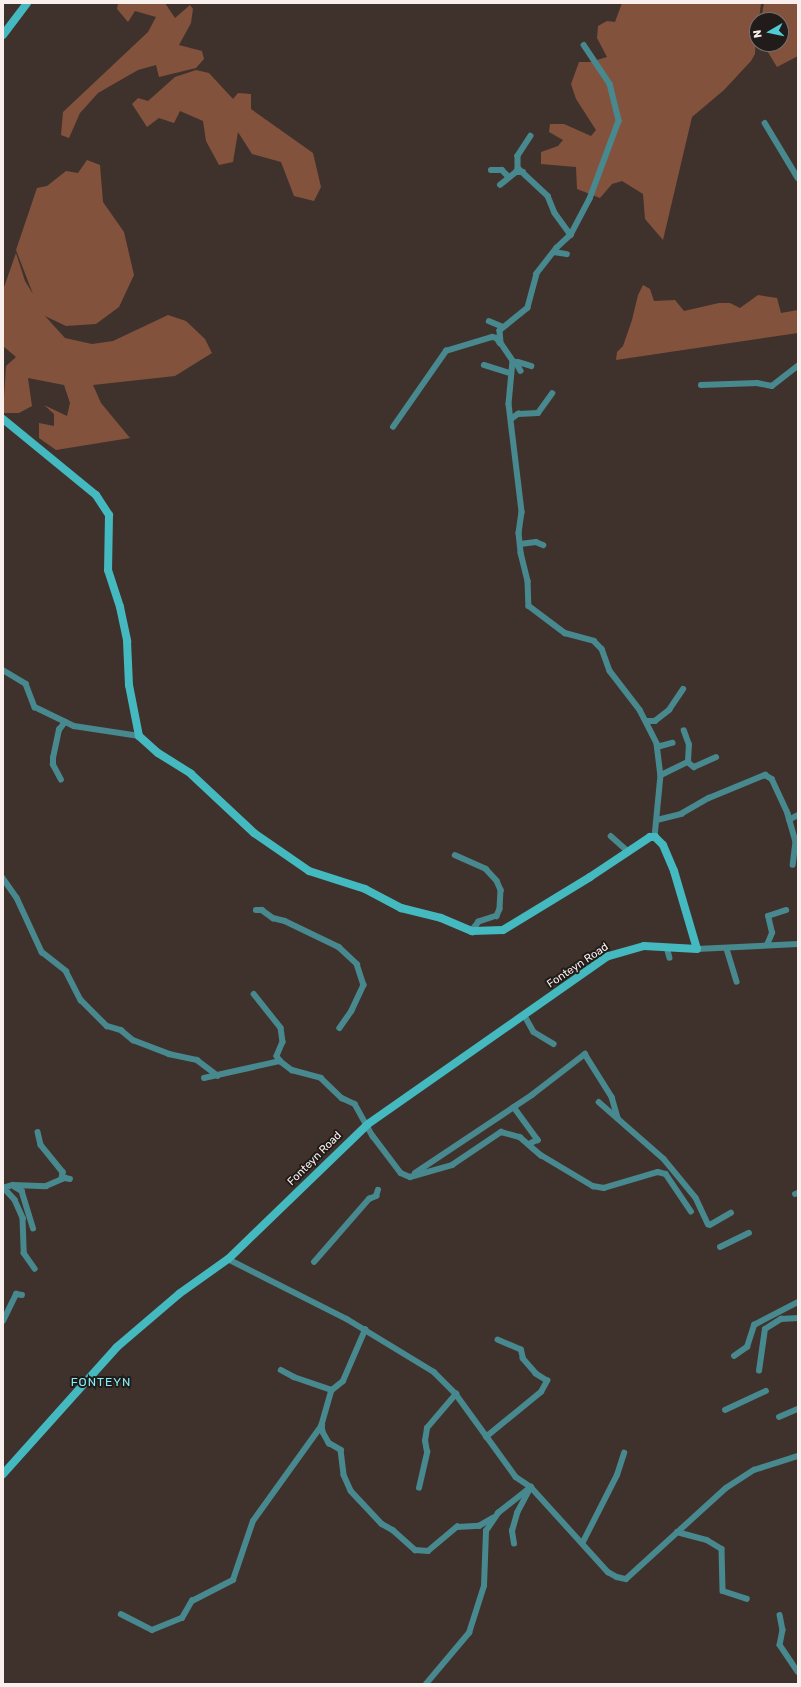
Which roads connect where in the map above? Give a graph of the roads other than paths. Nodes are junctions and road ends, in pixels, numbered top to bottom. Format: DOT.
graph roads {
  1 [pos="27,3"];
  2 [pos="3,35"];
  3 [pos="584,45"];
  4 [pos="765,123"];
  5 [pos="531,136"];
  6 [pos="491,170"];
  7 [pos="523,172"];
  8 [pos="509,178"];
  9 [pos="798,178"];
  10 [pos="500,185"];
  11 [pos="571,235"];
  12 [pos="554,252"];
  13 [pos="566,254"];
  14 [pos="489,321"];
  15 [pos="503,327"];
  16 [pos="501,343"];
  17 [pos="515,362"];
  18 [pos="484,365"];
  19 [pos="531,366"];
  20 [pos="798,366"];
  21 [pos="521,371"];
  22 [pos="511,373"];
  23 [pos="701,385"];
  24 [pos="552,394"];
  25 [pos="3,418"];
  26 [pos="511,419"];
  27 [pos="393,428"];
  28 [pos="520,544"];
  29 [pos="543,546"];
  30 [pos="3,670"];
  31 [pos="683,690"];
  32 [pos="646,721"];
  33 [pos="64,722"];
  34 [pos="684,731"];
  35 [pos="139,736"];
  36 [pos="672,744"];
  37 [pos="657,747"];
  38 [pos="716,757"];
  39 [pos="688,762"];
  40 [pos="661,775"];
  41 [pos="61,780"];
  42 [pos="798,815"];
  43 [pos="657,820"];
  44 [pos="789,820"];
  45 [pos="611,836"];
  46 [pos="655,837"];
  47 [pos="628,852"];
  48 [pos="455,855"];
  49 [pos="793,865"];
  50 [pos="3,878"];
  51 [pos="256,910"];
  52 [pos="786,910"];
  53 [pos="472,931"];
  54 [pos="798,944"];
  55 [pos="767,945"];
  56 [pos="667,947"];
  57 [pos="696,949"];
  58 [pos="727,949"];
  59 [pos="670,958"];
  60 [pos="737,981"];
  61 [pos="254,994"];
  62 [pos="525,1016"];
  63 [pos="340,1028"];
  64 [pos="554,1044"];
  65 [pos="280,1061"];
  66 [pos="218,1076"];
  67 [pos="204,1078"];
  68 [pos="599,1102"];
  69 [pos="514,1107"];
  70 [pos="618,1118"];
  71 [pos="368,1124"];
  72 [pos="38,1132"];
  73 [pos="530,1144"];
  74 [pos="410,1177"];
  75 [pos="62,1179"];
  76 [pos="70,1179"];
  77 [pos="4,1188"];
  78 [pos="378,1190"];
  79 [pos="691,1211"];
  80 [pos="731,1213"];
  81 [pos="33,1228"];
  82 [pos="749,1233"];
  83 [pos="720,1247"];
  84 [pos="228,1259"];
  85 [pos="314,1262"];
  86 [pos="35,1269"];
  87 [pos="22,1295"];
  88 [pos="796,1304"];
  89 [pos="798,1318"];
  90 [pos="3,1321"];
  91 [pos="365,1330"];
  92 [pos="498,1340"];
  93 [pos="734,1356"];
  94 [pos="281,1370"];
  95 [pos="759,1371"];
  96 [pos="332,1390"];
  97 [pos="766,1391"];
  98 [pos="456,1394"];
  99 [pos="798,1409"];
  100 [pos="725,1410"];
  101 [pos="779,1417"];
  102 [pos="322,1424"];
  103 [pos="486,1437"];
  104 [pos="624,1453"];
  105 [pos="798,1456"];
  106 [pos="3,1474"];
  107 [pos="531,1487"];
  108 [pos="419,1488"];
  109 [pos="493,1518"];
  110 [pos="677,1532"];
  111 [pos="583,1542"];
  112 [pos="514,1544"];
  113 [pos="747,1599"];
  114 [pos="121,1614"];
  115 [pos="780,1616"];
  116 [pos="798,1672"];
  117 [pos="426,1684"];
  1 -- 2 [label="street"];
  3 -- 11 [label="street"];
  4 -- 9 [label="street"];
  5 -- 7 [label="street"];
  6 -- 8 [label="street"];
  7 -- 8 [label="street"];
  7 -- 11 [label="street"];
  8 -- 10 [label="street"];
  11 -- 12 [label="street"];
  12 -- 13 [label="street"];
  12 -- 15 [label="street"];
  14 -- 15 [label="street"];
  15 -- 16 [label="street"];
  16 -- 17 [label="street"];
  16 -- 27 [label="street"];
  17 -- 19 [label="street"];
  17 -- 21 [label="street"];
  17 -- 22 [label="street"];
  18 -- 22 [label="street"];
  20 -- 23 [label="street"];
  22 -- 26 [label="street"];
  24 -- 26 [label="street"];
  25 -- 35 [label="street"];
  26 -- 28 [label="street"];
  28 -- 29 [label="street"];
  28 -- 32 [label="street"];
  30 -- 33 [label="street"];
  31 -- 32 [label="street"];
  32 -- 37 [label="street"];
  33 -- 35 [label="street"];
  33 -- 41 [label="street"];
  34 -- 39 [label="street"];
  35 -- 53 [label="street"];
  36 -- 37 [label="street"];
  37 -- 40 [label="street"];
  38 -- 39 [label="street"];
  39 -- 40 [label="street"];
  40 -- 43 [label="street"];
  42 -- 44 [label="street"];
  43 -- 44 [label="street"];
  43 -- 46 [label="street"];
  44 -- 49 [label="street"];
  45 -- 47 [label="street"];
  46 -- 47 [label="street"];
  46 -- 57 [label="street"];
  47 -- 53 [label="street"];
  48 -- 53 [label="street"];
  50 -- 66 [label="street"];
  51 -- 63 [label="street"];
  52 -- 55 [label="street"];
  54 -- 55 [label="street"];
  55 -- 58 [label="street"];
  56 -- 57 [label="street, Fonteyn Road"];
  56 -- 59 [label="street"];
  56 -- 62 [label="street, Fonteyn Road"];
  57 -- 58 [label="street"];
  58 -- 60 [label="street"];
  61 -- 65 [label="street"];
  62 -- 64 [label="street"];
  62 -- 71 [label="street, Fonteyn Road"];
  65 -- 66 [label="street"];
  65 -- 71 [label="street"];
  66 -- 67 [label="street"];
  68 -- 70 [label="street"];
  69 -- 70 [label="street"];
  69 -- 73 [label="street"];
  69 -- 74 [label="street"];
  70 -- 80 [label="street"];
  71 -- 74 [label="street"];
  71 -- 84 [label="street, Fonteyn Road"];
  72 -- 75 [label="street"];
  73 -- 74 [label="street"];
  73 -- 79 [label="street"];
  75 -- 76 [label="street"];
  75 -- 77 [label="street"];
  77 -- 81 [label="street"];
  77 -- 86 [label="street"];
  78 -- 85 [label="street"];
  82 -- 83 [label="street"];
  84 -- 91 [label="street"];
  84 -- 106 [label="street, Fonteyn Road"];
  87 -- 90 [label="street"];
  88 -- 93 [label="street"];
  89 -- 95 [label="street"];
  91 -- 96 [label="street"];
  91 -- 98 [label="street"];
  92 -- 103 [label="street"];
  94 -- 96 [label="street"];
  96 -- 102 [label="street"];
  97 -- 100 [label="street"];
  98 -- 103 [label="street"];
  98 -- 108 [label="street"];
  99 -- 101 [label="street"];
  102 -- 109 [label="street"];
  102 -- 114 [label="street"];
  103 -- 107 [label="street"];
  104 -- 111 [label="street"];
  105 -- 110 [label="street"];
  107 -- 109 [label="street"];
  107 -- 111 [label="street"];
  107 -- 112 [label="street"];
  109 -- 117 [label="street"];
  110 -- 111 [label="street"];
  110 -- 113 [label="street"];
  115 -- 116 [label="street"];
}
